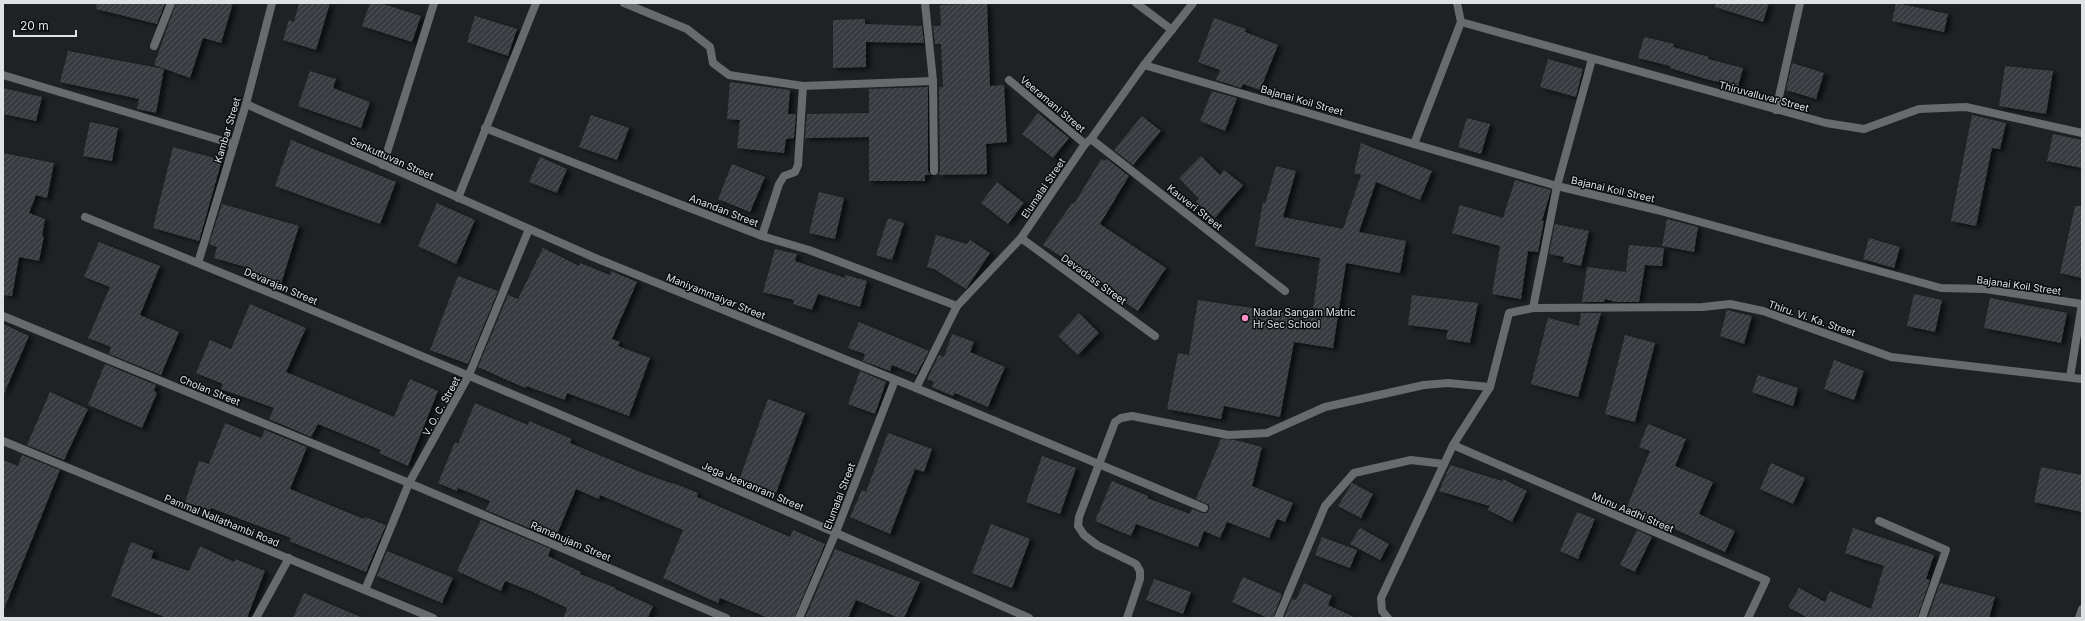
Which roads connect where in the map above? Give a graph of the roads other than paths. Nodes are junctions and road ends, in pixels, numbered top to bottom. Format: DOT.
graph roads {
  1 [pos="171,3"];
  2 [pos="272,3"];
  3 [pos="434,3"];
  4 [pos="536,3"];
  5 [pos="624,3"];
  6 [pos="925,3"];
  7 [pos="1136,3"];
  8 [pos="1193,3"];
  9 [pos="1457,3"];
  10 [pos="1800,3"];
  11 [pos="1461,22"];
  12 [pos="1172,30"];
  13 [pos="154,46"];
  14 [pos="1592,59"];
  15 [pos="1144,65"];
  16 [pos="3,75"];
  17 [pos="933,80"];
  18 [pos="1009,80"];
  19 [pos="803,86"];
  20 [pos="246,104"];
  21 [pos="1776,110"];
  22 [pos="485,128"];
  23 [pos="2082,133"];
  24 [pos="1088,141"];
  25 [pos="233,144"];
  26 [pos="1414,144"];
  27 [pos="384,165"];
  28 [pos="934,171"];
  29 [pos="1557,186"];
  30 [pos="458,198"];
  31 [pos="85,217"];
  32 [pos="529,229"];
  33 [pos="762,236"];
  34 [pos="1021,238"];
  35 [pos="198,263"];
  36 [pos="1285,291"];
  37 [pos="2082,304"];
  38 [pos="957,306"];
  39 [pos="1533,308"];
  40 [pos="3,316"];
  41 [pos="1156,336"];
  42 [pos="469,376"];
  43 [pos="2070,377"];
  44 [pos="2082,379"];
  45 [pos="895,380"];
  46 [pos="1490,387"];
  47 [pos="916,388"];
  48 [pos="3,441"];
  49 [pos="1453,445"];
  50 [pos="1099,464"];
  51 [pos="1444,464"];
  52 [pos="409,483"];
  53 [pos="1204,508"];
  54 [pos="1879,521"];
  55 [pos="836,532"];
  56 [pos="289,558"];
  57 [pos="365,590"];
  58 [pos="2082,609"];
  59 [pos="256,618"];
  60 [pos="433,618"];
  61 [pos="726,618"];
  62 [pos="800,618"];
  63 [pos="1029,618"];
  64 [pos="1127,618"];
  65 [pos="1278,618"];
  66 [pos="1388,618"];
  67 [pos="1748,618"];
  68 [pos="1922,618"];
  69 [pos="2079,618"];
  1 -- 13 [label="street"];
  2 -- 20 [label="street, Kambar Street"];
  3 -- 27 [label="street"];
  4 -- 22 [label="street"];
  5 -- 19 [label="street"];
  6 -- 17 [label="street"];
  7 -- 12 [label="street"];
  8 -- 12 [label="street, Elumalai Street"];
  9 -- 11 [label="street"];
  10 -- 21 [label="street"];
  11 -- 14 [label="street, Thiruvalluvar Street"];
  11 -- 26 [label="street"];
  12 -- 15 [label="street, Elumalai Street"];
  14 -- 21 [label="street, Thiruvalluvar Street"];
  14 -- 29 [label="street"];
  15 -- 24 [label="street, Elumalai Street"];
  15 -- 26 [label="street, Bajanai Koil Street"];
  16 -- 25 [label="street"];
  17 -- 19 [label="street"];
  17 -- 28 [label="street"];
  18 -- 24 [label="street, Veeramani Street"];
  19 -- 33 [label="street"];
  20 -- 25 [label="street, Kambar Street"];
  20 -- 27 [label="street, Senkuttuvan Street"];
  21 -- 23 [label="street, Thiruvalluvar Street"];
  22 -- 30 [label="street"];
  22 -- 33 [label="street, Anandan Street"];
  24 -- 34 [label="street, Elumalai Street"];
  24 -- 36 [label="street, Kauveri Street"];
  25 -- 35 [label="street, Kambar Street"];
  26 -- 29 [label="street, Bajanai Koil Street"];
  27 -- 30 [label="street, Senkuttuvan Street"];
  29 -- 37 [label="street, Bajanai Koil Street"];
  29 -- 39 [label="street"];
  30 -- 32 [label="street, Senkuttuvan Street"];
  31 -- 35 [label="street, Devarajan Street"];
  32 -- 42 [label="street, V. O. C. Street"];
  32 -- 45 [label="street, Maniyammaiyar Street"];
  33 -- 38 [label="street, Anandan Street"];
  34 -- 38 [label="street, Elumalai Street"];
  34 -- 41 [label="street, Devadass Street"];
  35 -- 42 [label="street, Devarajan Street"];
  37 -- 43 [label="street"];
  38 -- 47 [label="street, Elumalai Street"];
  39 -- 43 [label="street, Thiru. Vi. Ka. Street"];
  39 -- 46 [label="street, Thiru. Vi. Ka. Street"];
  40 -- 52 [label="street, Cholan Street"];
  42 -- 52 [label="street, V. O. C. Street"];
  42 -- 55 [label="street, Jega Jeevanram Street"];
  43 -- 44 [label="street, Thiru. Vi. Ka. Street"];
  45 -- 47 [label="street, Maniyammaiyar Street"];
  45 -- 55 [label="street, Elumalai Street"];
  46 -- 49 [label="street"];
  46 -- 50 [label="street"];
  47 -- 50 [label="street, Maniyammaiyar Street"];
  48 -- 56 [label="street, Pammal Nallathambi Road"];
  49 -- 51 [label="street"];
  49 -- 67 [label="street, Munu Aadhi Street"];
  50 -- 53 [label="street, Maniyammaiyar Street"];
  50 -- 64 [label="street"];
  51 -- 65 [label="street"];
  51 -- 66 [label="street"];
  52 -- 57 [label="street, V. O. C. Street"];
  52 -- 61 [label="street, Ramanujam Street"];
  54 -- 68 [label="street"];
  55 -- 62 [label="street, Elumalai Street"];
  55 -- 63 [label="street, Jega Jeevanram Street"];
  56 -- 57 [label="street, Pammal Nallathambi Road"];
  56 -- 59 [label="street"];
  57 -- 60 [label="street, Pammal Nallathambi Road"];
  58 -- 69 [label="street"];
}
